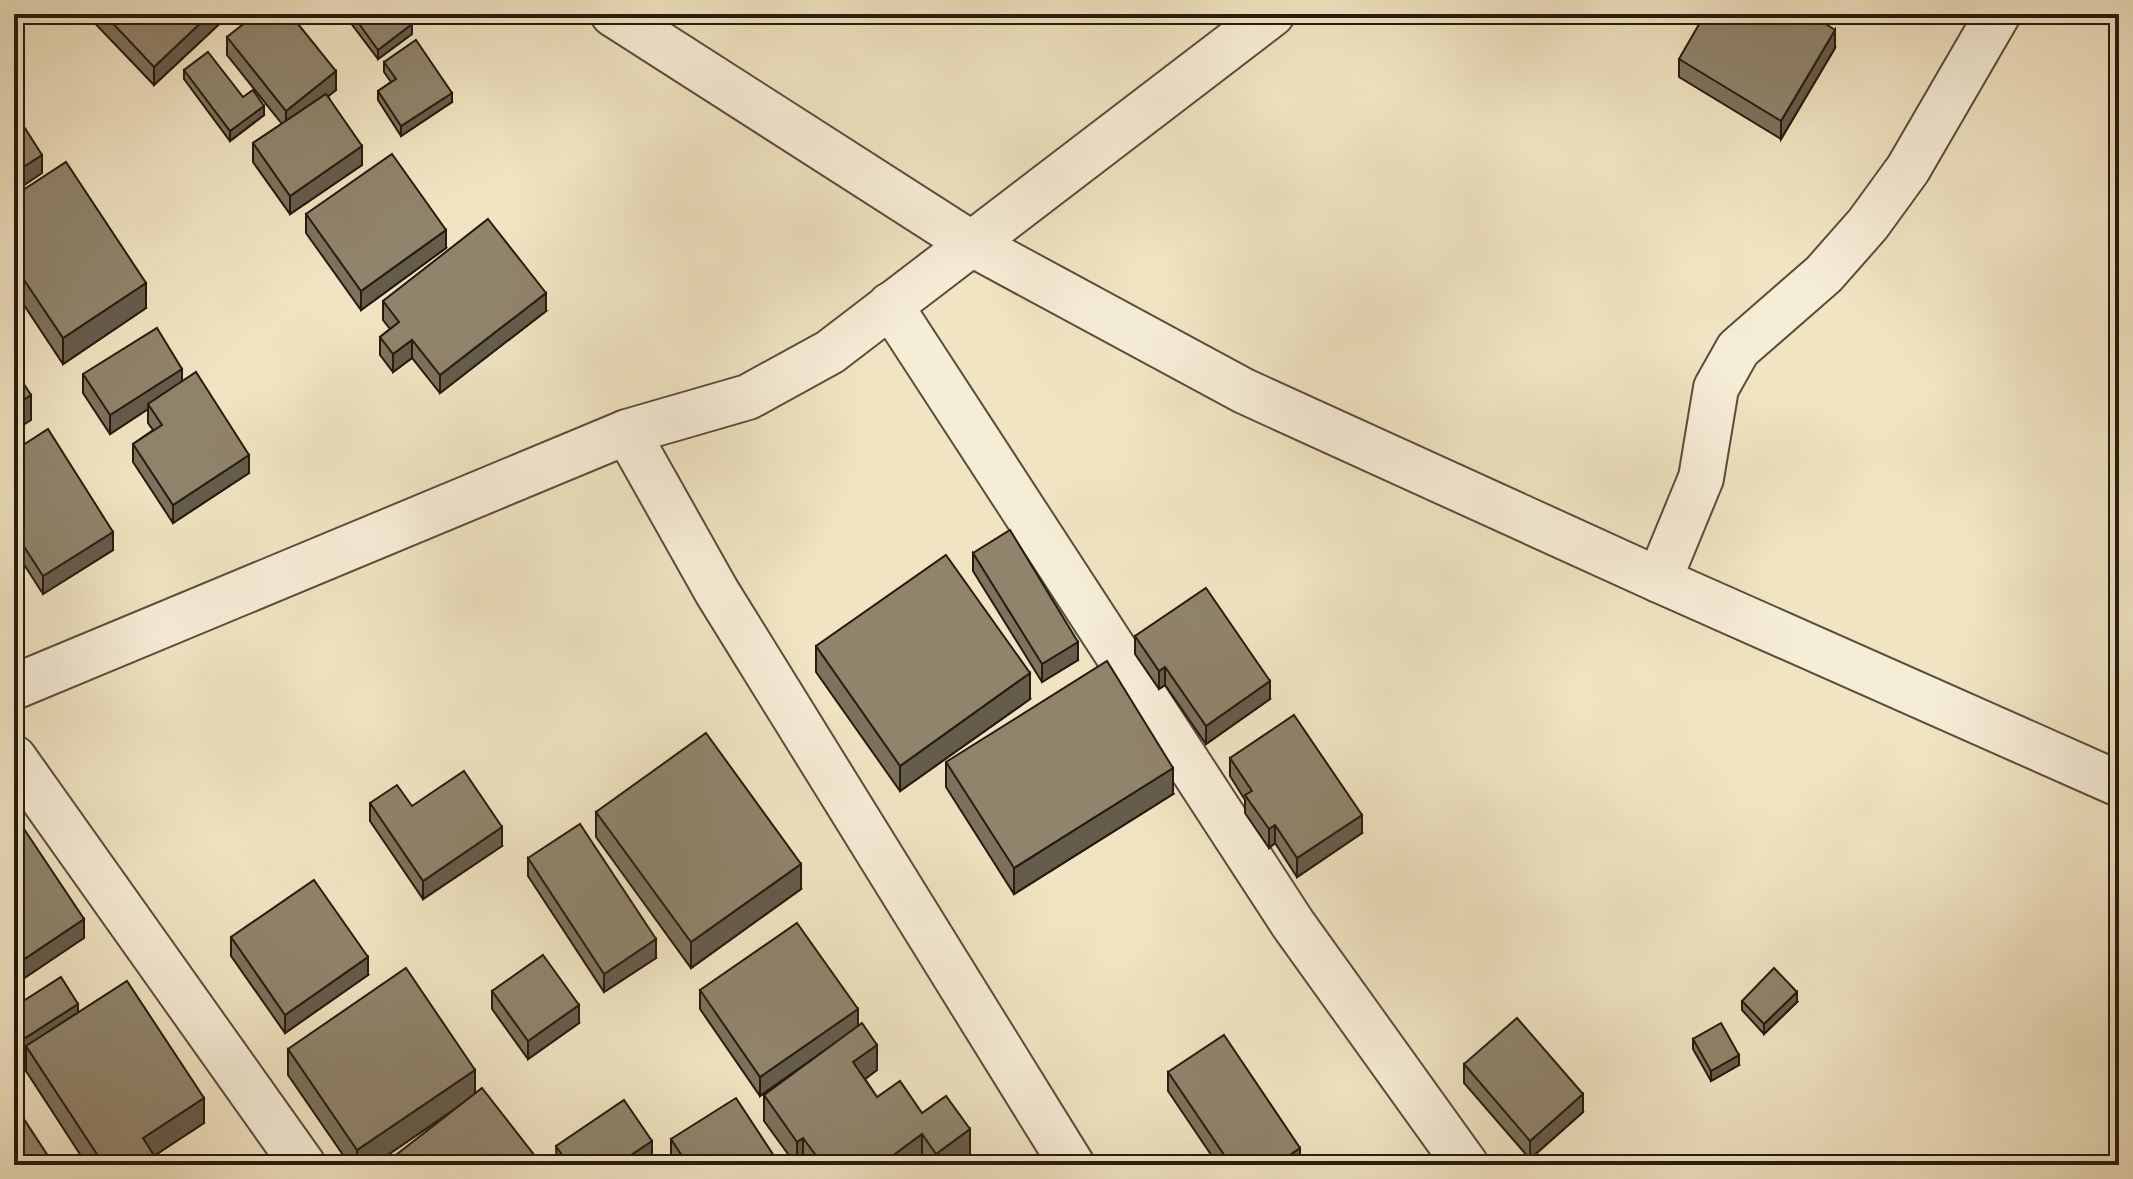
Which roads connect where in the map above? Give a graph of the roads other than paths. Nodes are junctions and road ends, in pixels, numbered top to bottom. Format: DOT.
graph roads {
  1 [pos="613,14"];
  2 [pos="1998,14"];
  3 [pos="1250,20"];
  4 [pos="972,244"];
  5 [pos="890,305"];
  6 [pos="627,432"];
  7 [pos="1659,580"];
  8 [pos="14,687"];
  9 [pos="14,758"];
  10 [pos="2119,784"];
  11 [pos="303,1165"];
  12 [pos="1072,1165"];
  13 [pos="1466,1165"];
  1 -- 4 [label="street"];
  2 -- 7 [label="street"];
  3 -- 4 [label="street"];
  4 -- 5 [label="street"];
  4 -- 7 [label="street"];
  5 -- 6 [label="street"];
  5 -- 13 [label="street"];
  6 -- 8 [label="street"];
  6 -- 12 [label="street"];
  7 -- 10 [label="street"];
  9 -- 11 [label="street"];
}
